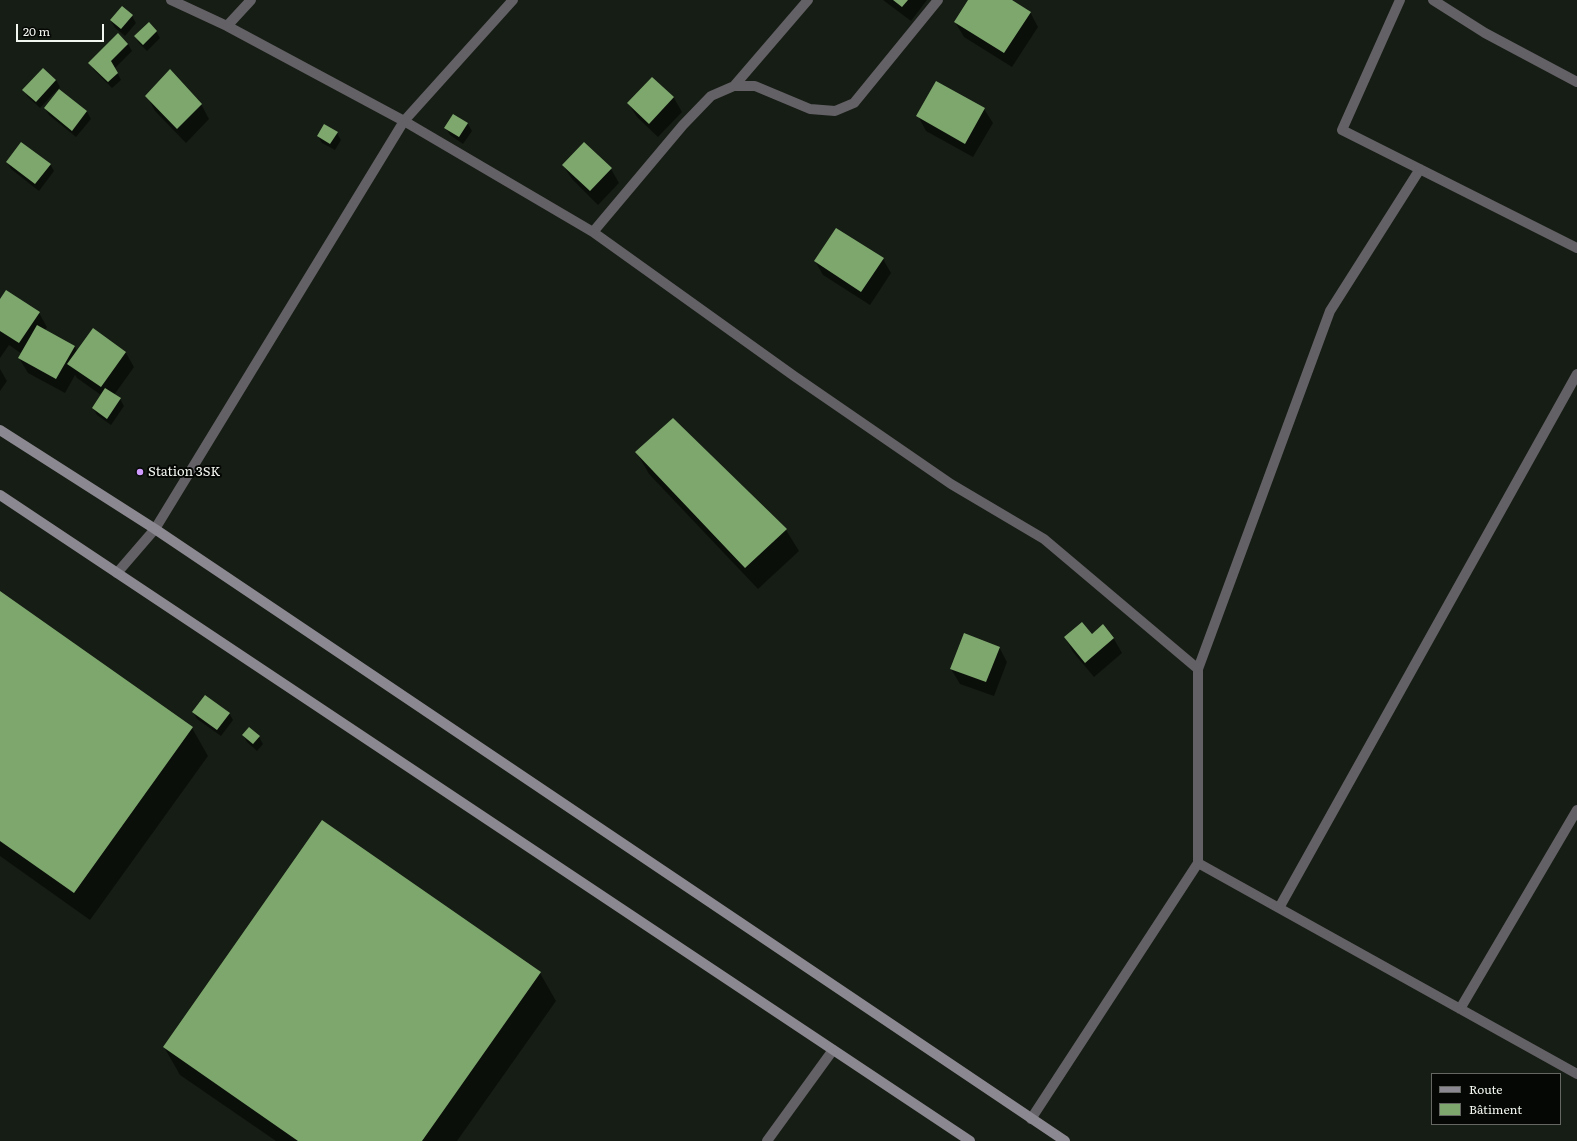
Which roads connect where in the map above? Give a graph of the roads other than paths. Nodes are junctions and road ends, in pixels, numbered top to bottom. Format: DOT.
graph roads {
  1 [pos="172,0"];
  2 [pos="250,0"];
  3 [pos="513,0"];
  4 [pos="808,0"];
  5 [pos="938,0"];
  6 [pos="1400,0"];
  7 [pos="1433,0"];
  8 [pos="226,26"];
  9 [pos="1577,82"];
  10 [pos="734,86"];
  11 [pos="404,121"];
  12 [pos="1420,169"];
  13 [pos="593,232"];
  14 [pos="1577,248"];
  15 [pos="1577,374"];
  16 [pos="0,430"];
  17 [pos="0,495"];
  18 [pos="155,529"];
  19 [pos="117,573"];
  20 [pos="1198,669"];
  21 [pos="1577,810"];
  22 [pos="1198,862"];
  23 [pos="1279,908"];
  24 [pos="1460,1009"];
  25 [pos="834,1050"];
  26 [pos="1577,1074"];
  27 [pos="1031,1119"];
  28 [pos="767,1141"];
  29 [pos="970,1141"];
  30 [pos="1065,1141"];
  1 -- 8 [label="street"];
  2 -- 8 [label="street"];
  3 -- 11 [label="street"];
  4 -- 10 [label="street"];
  5 -- 10 [label="street"];
  6 -- 12 [label="street"];
  7 -- 9 [label="street"];
  8 -- 11 [label="street"];
  10 -- 13 [label="street"];
  11 -- 13 [label="street"];
  11 -- 18 [label="street"];
  12 -- 14 [label="street"];
  12 -- 20 [label="street"];
  13 -- 20 [label="street"];
  15 -- 23 [label="street"];
  16 -- 18 [label="main road"];
  17 -- 19 [label="main road"];
  18 -- 19 [label="street"];
  18 -- 27 [label="main road"];
  19 -- 25 [label="main road"];
  20 -- 22 [label="street"];
  21 -- 24 [label="street"];
  22 -- 23 [label="street"];
  22 -- 27 [label="street"];
  23 -- 24 [label="street"];
  24 -- 26 [label="street"];
  25 -- 28 [label="street"];
  25 -- 29 [label="main road"];
  27 -- 30 [label="main road"];
}
